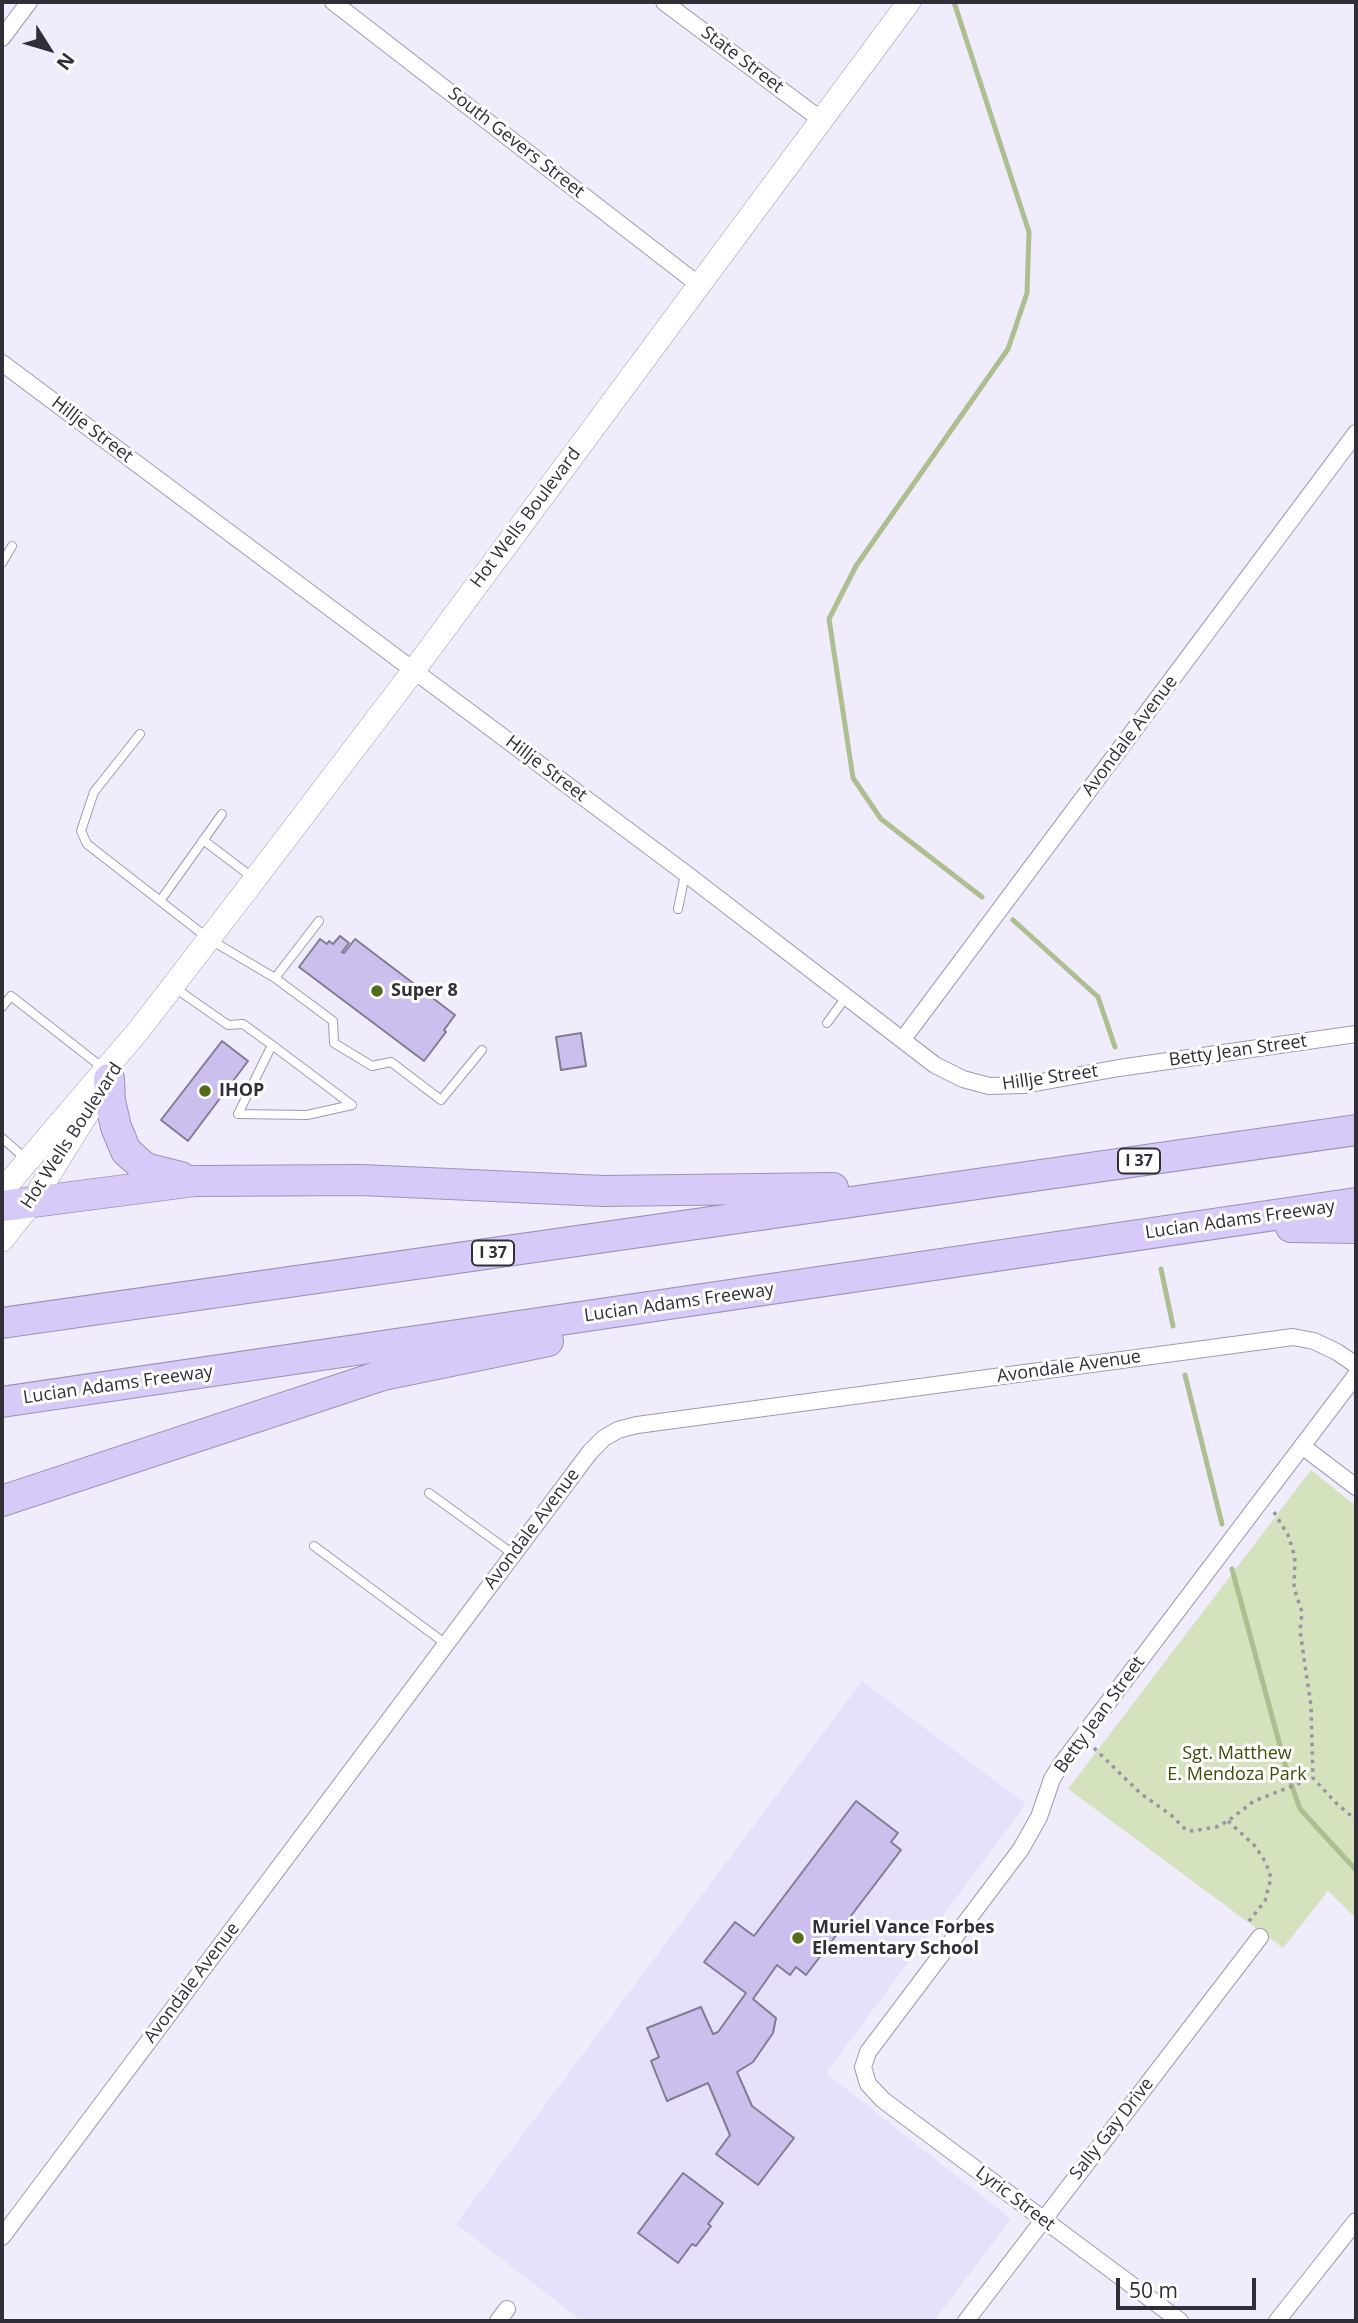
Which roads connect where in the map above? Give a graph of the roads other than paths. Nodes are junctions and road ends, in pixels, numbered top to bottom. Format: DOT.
graph roads {
  1 [pos="29,2"];
  2 [pos="333,2"];
  3 [pos="664,2"];
  4 [pos="909,2"];
  5 [pos="2,38"];
  6 [pos="820,119"];
  7 [pos="699,285"];
  8 [pos="2,363"];
  9 [pos="1356,433"];
  10 [pos="12,546"];
  11 [pos="2,563"];
  12 [pos="414,670"];
  13 [pos="140,734"];
  14 [pos="222,814"];
  15 [pos="203,840"];
  16 [pos="685,873"];
  17 [pos="255,879"];
  18 [pos="160,901"];
  19 [pos="678,909"];
  20 [pos="319,920"];
  21 [pos="209,939"];
  22 [pos="275,978"];
  23 [pos="173,986"];
  24 [pos="846,997"];
  25 [pos="2,1007"];
  26 [pos="827,1023"];
  27 [pos="1356,1034"];
  28 [pos="903,1040"];
  29 [pos="272,1045"];
  30 [pos="482,1050"];
  31 [pos="1119,1068"];
  32 [pos="107,1074"];
  33 [pos="1356,1128"];
  34 [pos="2,1138"];
  35 [pos="28,1160"];
  36 [pos="195,1181"];
  37 [pos="984,1182"];
  38 [pos="2,1191"];
  39 [pos="32,1202"];
  40 [pos="1356,1203"];
  41 [pos="2,1206"];
  42 [pos="1206,1224"];
  43 [pos="1356,1228"];
  44 [pos="2,1240"];
  45 [pos="837,1280"];
  46 [pos="2,1323"];
  47 [pos="1356,1365"];
  48 [pos="1356,1374"];
  49 [pos="2,1402"];
  50 [pos="1302,1446"];
  51 [pos="1356,1487"];
  52 [pos="429,1493"];
  53 [pos="2,1501"];
  54 [pos="314,1546"];
  55 [pos="513,1554"];
  56 [pos="446,1644"];
  57 [pos="1260,1937"];
  58 [pos="863,2067"];
  59 [pos="1042,2220"];
  60 [pos="1356,2221"];
  61 [pos="2,2237"];
  62 [pos="965,2321"];
  63 [pos="1180,2321"];
  64 [pos="1278,2321"];
  1 -- 5 [label="street"];
  2 -- 7 [label="street, South Gevers Street"];
  3 -- 6 [label="street, State Street"];
  4 -- 6 [label="street, Hot Wells Boulevard"];
  6 -- 7 [label="street, Hot Wells Boulevard"];
  7 -- 12 [label="street, Hot Wells Boulevard"];
  8 -- 12 [label="street, Hillje Street"];
  9 -- 28 [label="street, Avondale Avenue"];
  10 -- 11 [label="lane"];
  12 -- 16 [label="street, Hillje Street"];
  12 -- 17 [label="street, Hot Wells Boulevard"];
  13 -- 18 [label="lane"];
  14 -- 15 [label="lane"];
  15 -- 17 [label="lane"];
  15 -- 18 [label="lane"];
  16 -- 19 [label="lane"];
  16 -- 24 [label="street, Hillje Street"];
  17 -- 21 [label="street, Hot Wells Boulevard"];
  18 -- 21 [label="lane"];
  20 -- 22 [label="lane"];
  21 -- 22 [label="lane"];
  21 -- 23 [label="street, Hot Wells Boulevard"];
  22 -- 30 [label="lane"];
  23 -- 29 [label="lane"];
  23 -- 32 [label="street, Hot Wells Boulevard"];
  24 -- 26 [label="lane"];
  24 -- 28 [label="street, Hillje Street"];
  25 -- 32 [label="lane"];
  27 -- 31 [label="street, Betty Jean Street"];
  28 -- 31 [label="street, Hillje Street"];
  29 -- 29 [label="lane"];
  32 -- 35 [label="street, Hot Wells Boulevard"];
  32 -- 36 [label="highway"];
  32 -- 39 [label="street, Hot Wells Boulevard"];
  33 -- 37 [label="highway, I 37"];
  34 -- 35 [label="lane"];
  35 -- 38 [label="street, Hot Wells Boulevard"];
  36 -- 37 [label="highway"];
  36 -- 39 [label="highway"];
  37 -- 46 [label="highway, I 37"];
  39 -- 41 [label="highway"];
  39 -- 44 [label="street, Hot Wells Boulevard"];
  40 -- 42 [label="highway, Lucian Adams Freeway"];
  42 -- 43 [label="highway"];
  42 -- 45 [label="highway, Lucian Adams Freeway"];
  45 -- 49 [label="highway, Lucian Adams Freeway"];
  45 -- 53 [label="highway"];
  47 -- 55 [label="street, Avondale Avenue"];
  48 -- 50 [label="street, Betty Jean Street"];
  50 -- 51 [label="street"];
  50 -- 58 [label="street, Betty Jean Street"];
  52 -- 55 [label="lane"];
  54 -- 56 [label="lane"];
  55 -- 56 [label="street, Avondale Avenue"];
  56 -- 61 [label="street, Avondale Avenue"];
  57 -- 59 [label="street, Sally Gay Drive"];
  58 -- 59 [label="street, Lyric Street"];
  59 -- 62 [label="street, Sally Gay Drive"];
  59 -- 63 [label="street, Lyric Street"];
  60 -- 64 [label="street"];
}
